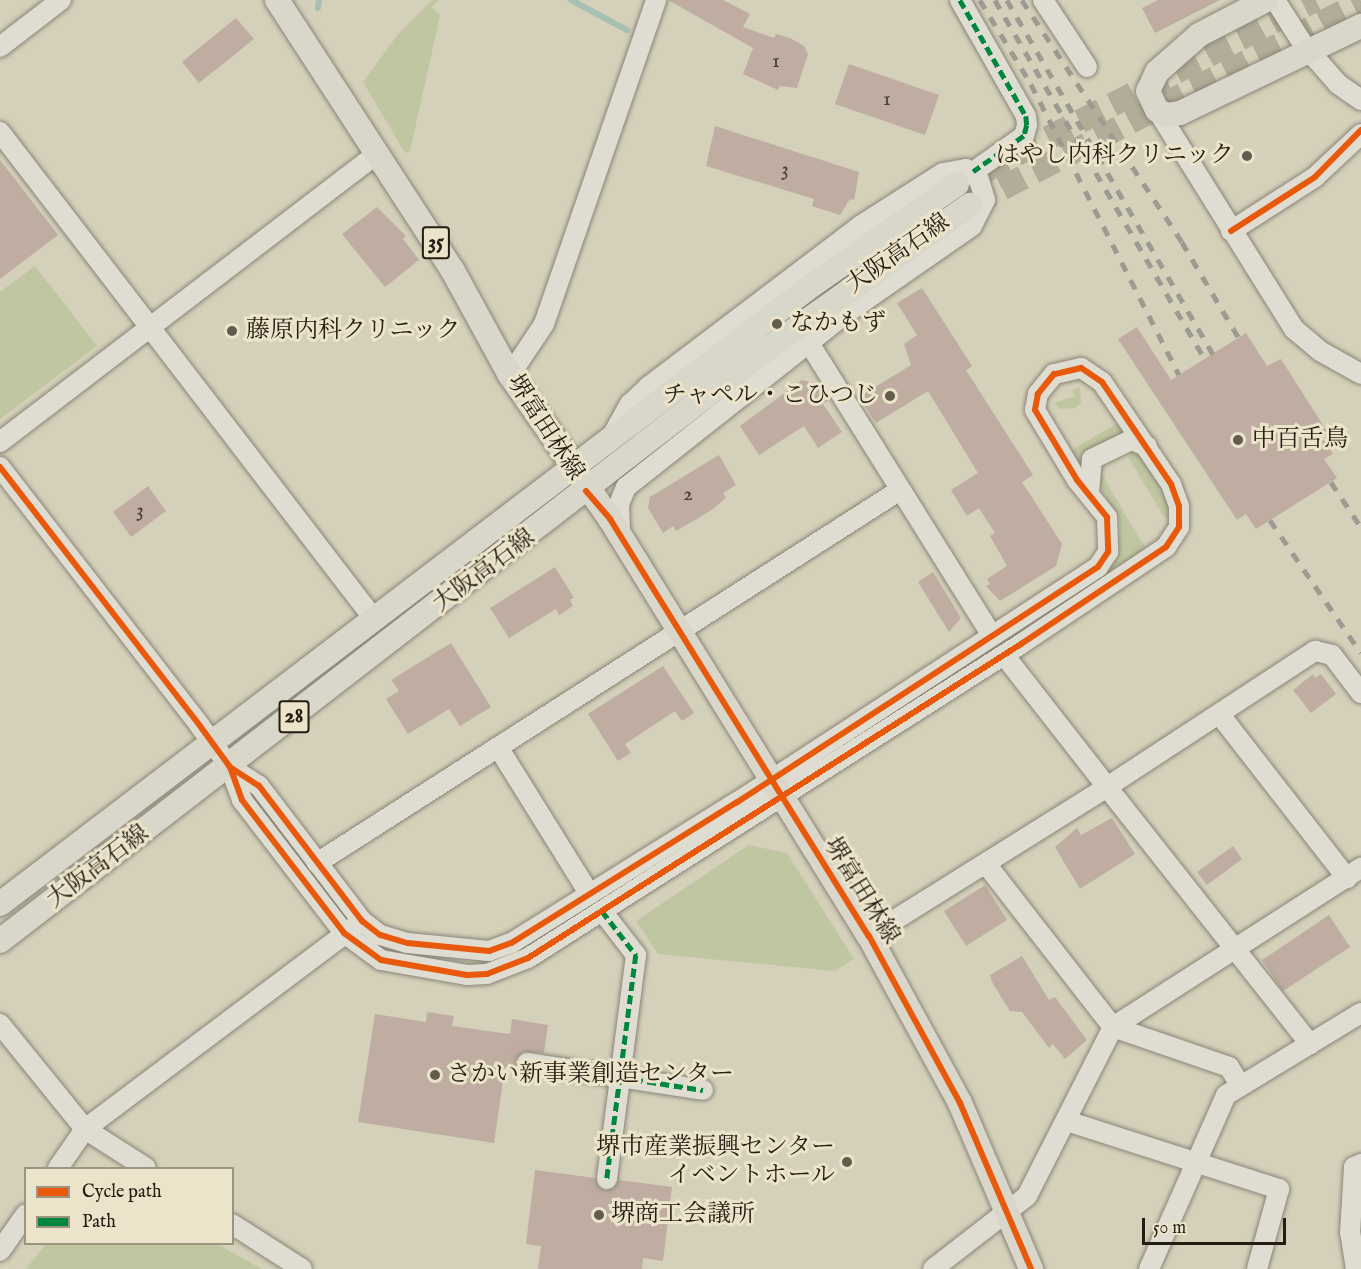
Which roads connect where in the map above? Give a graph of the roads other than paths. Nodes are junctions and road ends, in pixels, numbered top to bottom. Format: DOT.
graph roads {
  1 [pos="61,0"];
  2 [pos="277,0"];
  3 [pos="960,0"];
  4 [pos="1043,0"];
  5 [pos="1266,0"];
  6 [pos="1275,0"];
  7 [pos="649,3"];
  8 [pos="1361,26"];
  9 [pos="0,47"];
  10 [pos="1310,51"];
  11 [pos="1087,67"];
  12 [pos="1361,100"];
  13 [pos="1152,102"];
  14 [pos="1201,104"];
  15 [pos="0,132"];
  16 [pos="1361,134"];
  17 [pos="378,153"];
  18 [pos="1188,161"];
  19 [pos="965,178"];
  20 [pos="970,205"];
  21 [pos="1231,231"];
  22 [pos="150,327"];
  23 [pos="809,343"];
  24 [pos="1361,374"];
  25 [pos="510,375"];
  26 [pos="0,442"];
  27 [pos="1147,446"];
  28 [pos="0,467"];
  29 [pos="572,468"];
  30 [pos="900,490"];
  31 [pos="586,491"];
  32 [pos="1089,493"];
  33 [pos="620,536"];
  34 [pos="374,619"];
  35 [pos="679,631"];
  36 [pos="992,636"];
  37 [pos="1004,655"];
  38 [pos="1361,693"];
  39 [pos="1220,715"];
  40 [pos="213,743"];
  41 [pos="498,747"];
  42 [pos="230,767"];
  43 [pos="1107,787"];
  44 [pos="774,788"];
  45 [pos="317,863"];
  46 [pos="986,864"];
  47 [pos="1354,873"];
  48 [pos="589,893"];
  49 [pos="0,904"];
  50 [pos="602,911"];
  51 [pos="362,921"];
  52 [pos="344,933"];
  53 [pos="869,936"];
  54 [pos="0,941"];
  55 [pos="1234,948"];
  56 [pos="1361,1013"];
  57 [pos="0,1024"];
  58 [pos="1113,1027"];
  59 [pos="1310,1044"];
  60 [pos="527,1063"];
  61 [pos="621,1077"];
  62 [pos="1241,1086"];
  63 [pos="704,1090"];
  64 [pos="1067,1121"];
  65 [pos="85,1129"];
  66 [pos="1197,1162"];
  67 [pos="1361,1164"];
  68 [pos="59,1167"];
  69 [pos="144,1167"];
  70 [pos="607,1179"];
  71 [pos="1010,1213"];
  72 [pos="24,1217"];
  73 [pos="234,1225"];
  74 [pos="0,1251"];
  75 [pos="302,1269"];
  76 [pos="933,1269"];
  77 [pos="1031,1269"];
  78 [pos="1149,1269"];
  79 [pos="1257,1269"];
  80 [pos="1356,1269"];
  1 -- 9 [label="street"];
  2 -- 17 [label="main road, 堺富田林線 / 35"];
  3 -- 19 [label="street"];
  4 -- 11 [label="street"];
  5 -- 13 [label="main road"];
  6 -- 10 [label="street"];
  7 -- 25 [label="street"];
  8 -- 10 [label="main road"];
  10 -- 12 [label="street"];
  10 -- 14 [label="main road"];
  13 -- 14 [label="main road"];
  13 -- 18 [label="street"];
  14 -- 18 [label="street"];
  15 -- 22 [label="street"];
  16 -- 21 [label="street"];
  17 -- 22 [label="street"];
  17 -- 25 [label="main road, 堺富田林線 / 35"];
  18 -- 21 [label="street"];
  19 -- 23 [label="street"];
  19 -- 29 [label="main road, 大阪高石線 / 28"];
  20 -- 31 [label="main road, 大阪高石線 / 28"];
  21 -- 24 [label="street"];
  22 -- 26 [label="street"];
  22 -- 34 [label="street"];
  23 -- 30 [label="street"];
  23 -- 33 [label="street"];
  25 -- 29 [label="main road, 堺富田林線 / 35"];
  27 -- 32 [label="street"];
  27 -- 32 [label="street"];
  27 -- 37 [label="street"];
  28 -- 40 [label="street"];
  29 -- 31 [label="main road, 堺富田林線 / 35"];
  29 -- 34 [label="main road, 大阪高石線 / 28"];
  30 -- 35 [label="street"];
  30 -- 36 [label="street"];
  31 -- 33 [label="main road, 堺富田林線 / 35"];
  31 -- 42 [label="main road, 大阪高石線 / 28"];
  32 -- 36 [label="street"];
  33 -- 35 [label="main road, 堺富田林線 / 35"];
  34 -- 40 [label="main road, 大阪高石線 / 28"];
  35 -- 41 [label="street"];
  35 -- 44 [label="main road, 堺富田林線 / 35"];
  36 -- 44 [label="street"];
  37 -- 43 [label="street"];
  37 -- 44 [label="street"];
  38 -- 39 [label="street"];
  39 -- 43 [label="street"];
  39 -- 47 [label="street"];
  40 -- 42 [label="street"];
  40 -- 49 [label="main road, 大阪高石線 / 28"];
  41 -- 45 [label="street"];
  41 -- 48 [label="street"];
  42 -- 45 [label="street"];
  42 -- 52 [label="street"];
  42 -- 54 [label="main road, 大阪高石線 / 28"];
  43 -- 46 [label="street"];
  43 -- 55 [label="street"];
  44 -- 48 [label="street"];
  44 -- 50 [label="street"];
  44 -- 53 [label="main road, 堺富田林線 / 35"];
  45 -- 51 [label="street"];
  46 -- 53 [label="street"];
  46 -- 58 [label="street"];
  47 -- 55 [label="street"];
  48 -- 51 [label="street"];
  50 -- 52 [label="street"];
  50 -- 61 [label="street"];
  51 -- 52 [label="street"];
  52 -- 65 [label="street"];
  53 -- 71 [label="main road, 堺富田林線 / 35"];
  55 -- 58 [label="street"];
  55 -- 59 [label="street"];
  56 -- 59 [label="street"];
  57 -- 65 [label="street"];
  58 -- 62 [label="street"];
  58 -- 64 [label="street"];
  59 -- 62 [label="street"];
  60 -- 61 [label="street"];
  61 -- 63 [label="street"];
  61 -- 70 [label="street"];
  62 -- 66 [label="street"];
  64 -- 66 [label="street"];
  64 -- 71 [label="street"];
  65 -- 68 [label="street"];
  65 -- 69 [label="street"];
  66 -- 78 [label="street"];
  66 -- 79 [label="street"];
  67 -- 80 [label="street"];
  71 -- 76 [label="street"];
  71 -- 77 [label="main road, 堺富田林線 / 35"];
  72 -- 74 [label="street"];
  73 -- 75 [label="street"];
}
